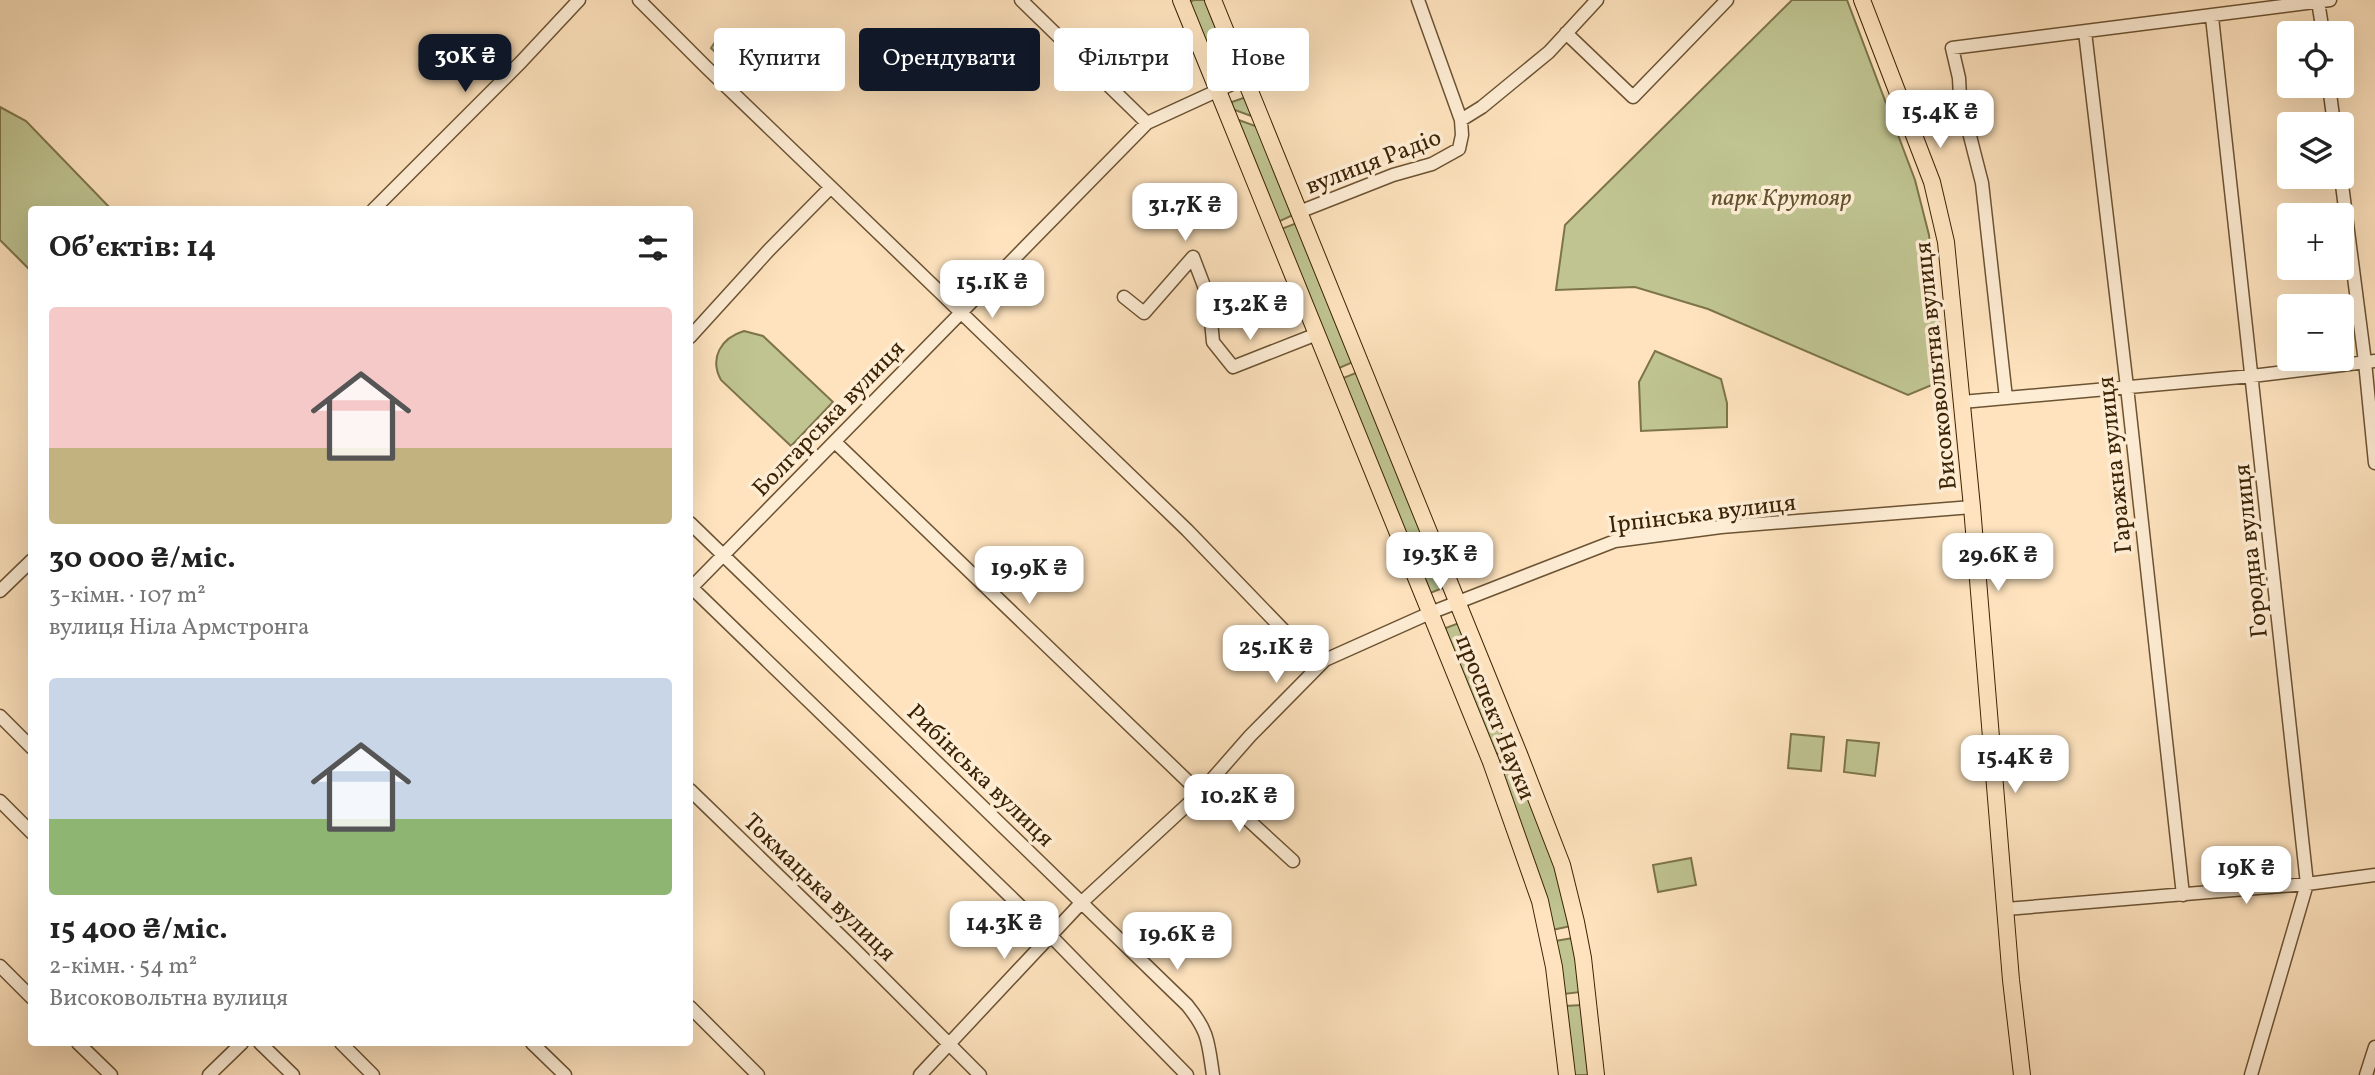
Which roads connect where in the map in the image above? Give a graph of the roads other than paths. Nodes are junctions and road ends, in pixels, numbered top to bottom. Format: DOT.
graph roads {
  1 [pos="579,0"];
  2 [pos="639,0"];
  3 [pos="1021,0"];
  4 [pos="1181,0"];
  5 [pos="1213,0"];
  6 [pos="1432,0"];
  7 [pos="1597,0"];
  8 [pos="1727,0"];
  9 [pos="1862,0"];
  10 [pos="2324,1"];
  11 [pos="1419,3"];
  12 [pos="2212,17"];
  13 [pos="2323,21"];
  14 [pos="1224,28"];
  15 [pos="2085,32"];
  16 [pos="1566,33"];
  17 [pos="1207,63"];
  18 [pos="1216,91"];
  19 [pos="1218,91"];
  20 [pos="1250,91"];
  21 [pos="1461,120"];
  22 [pos="1147,123"];
  23 [pos="831,187"];
  24 [pos="2343,189"];
  25 [pos="377,206"];
  26 [pos="1299,212"];
  27 [pos="1124,297"];
  28 [pos="960,312"];
  29 [pos="693,334"];
  30 [pos="1317,334"];
  31 [pos="2370,361"];
  32 [pos="2252,376"];
  33 [pos="2127,387"];
  34 [pos="2006,398"];
  35 [pos="1962,402"];
  36 [pos="835,442"];
  37 [pos="2375,463"];
  38 [pos="1972,507"];
  39 [pos="693,526"];
  40 [pos="723,556"];
  41 [pos="28,564"];
  42 [pos="693,585"];
  43 [pos="0,591"];
  44 [pos="693,591"];
  45 [pos="1457,603"];
  46 [pos="1430,613"];
  47 [pos="1318,666"];
  48 [pos="0,716"];
  49 [pos="28,744"];
  50 [pos="1204,788"];
  51 [pos="693,793"];
  52 [pos="0,801"];
  53 [pos="28,829"];
  54 [pos="1293,861"];
  55 [pos="2375,875"];
  56 [pos="2307,884"];
  57 [pos="2183,895"];
  58 [pos="1082,902"];
  59 [pos="2006,909"];
  60 [pos="1051,935"];
  61 [pos="0,966"];
  62 [pos="28,994"];
  63 [pos="693,1010"];
  64 [pos="950,1044"];
  65 [pos="81,1046"];
  66 [pos="239,1046"];
  67 [pos="263,1046"];
  68 [pos="344,1046"];
  69 [pos="535,1046"];
  70 [pos="2375,1047"];
  71 [pos="111,1075"];
  72 [pos="209,1075"];
  73 [pos="293,1075"];
  74 [pos="373,1075"];
  75 [pos="565,1075"];
  76 [pos="758,1075"];
  77 [pos="920,1075"];
  78 [pos="980,1075"];
  79 [pos="1187,1075"];
  80 [pos="1213,1075"];
  81 [pos="1567,1075"];
  82 [pos="1595,1075"];
  83 [pos="2022,1075"];
  84 [pos="2251,1075"];
  85 [pos="2366,1075"];
  1 -- 25 [label="street"];
  2 -- 23 [label="street"];
  3 -- 22 [label="street"];
  4 -- 17 [label="main road, проспект Науки"];
  5 -- 14 [label="main road, проспект Науки"];
  6 -- 11 [label="street"];
  7 -- 16 [label="street, вулиця Радіо"];
  8 -- 16 [label="street"];
  9 -- 35 [label="main road, Високовольтна вулиця"];
  10 -- 12 [label="street"];
  10 -- 13 [label="street"];
  11 -- 21 [label="street"];
  12 -- 15 [label="street"];
  12 -- 32 [label="street, Городна вулиця"];
  15 -- 33 [label="street, Гаражна вулиця"];
  15 -- 34 [label="street"];
  16 -- 21 [label="street, вулиця Радіо"];
  18 -- 22 [label="street, Болгарська вулиця"];
  19 -- 30 [label="main road, проспект Науки"];
  20 -- 26 [label="main road, проспект Науки"];
  21 -- 26 [label="street, вулиця Радіо"];
  22 -- 28 [label="street, Болгарська вулиця"];
  23 -- 28 [label="street"];
  23 -- 29 [label="street"];
  24 -- 31 [label="street"];
  26 -- 45 [label="main road, проспект Науки"];
  27 -- 30 [label="street"];
  28 -- 36 [label="street, Болгарська вулиця"];
  28 -- 47 [label="street"];
  30 -- 46 [label="main road, проспект Науки"];
  31 -- 32 [label="street"];
  31 -- 37 [label="street"];
  32 -- 33 [label="street"];
  32 -- 56 [label="street, Городна вулиця"];
  33 -- 34 [label="street"];
  33 -- 57 [label="street, Гаражна вулиця"];
  34 -- 35 [label="street"];
  35 -- 38 [label="main road, Високовольтна вулиця"];
  36 -- 40 [label="street, Болгарська вулиця"];
  36 -- 50 [label="street"];
  38 -- 45 [label="street, Ірпінська вулиця"];
  38 -- 59 [label="main road, Високовольтна вулиця"];
  39 -- 40 [label="street, Рибінська вулиця"];
  40 -- 42 [label="street, Болгарська вулиця"];
  40 -- 58 [label="street, Рибінська вулиця"];
  41 -- 43 [label="street"];
  44 -- 60 [label="street"];
  45 -- 46 [label="street, Ірпінська вулиця"];
  45 -- 82 [label="main road, проспект Науки"];
  46 -- 47 [label="street, Ірпінська вулиця"];
  46 -- 81 [label="main road, проспект Науки"];
  47 -- 50 [label="street, Ірпінська вулиця"];
  48 -- 49 [label="street"];
  50 -- 54 [label="street"];
  50 -- 58 [label="street, Ірпінська вулиця"];
  51 -- 64 [label="street, Токмацька вулиця"];
  52 -- 53 [label="street"];
  55 -- 56 [label="street"];
  56 -- 57 [label="street"];
  56 -- 84 [label="street, Городна вулиця"];
  57 -- 59 [label="street"];
  58 -- 60 [label="street, Ірпінська вулиця"];
  58 -- 80 [label="street, Рибінська вулиця"];
  59 -- 83 [label="main road, Високовольтна вулиця"];
  60 -- 64 [label="street, Ірпінська вулиця"];
  60 -- 79 [label="street"];
  61 -- 62 [label="street"];
  63 -- 76 [label="street"];
  64 -- 77 [label="street, Ірпінська вулиця"];
  64 -- 78 [label="street, Токмацька вулиця"];
  65 -- 71 [label="street"];
  66 -- 72 [label="street"];
  67 -- 73 [label="street"];
  68 -- 74 [label="street"];
  69 -- 75 [label="street"];
  70 -- 85 [label="street"];
}
